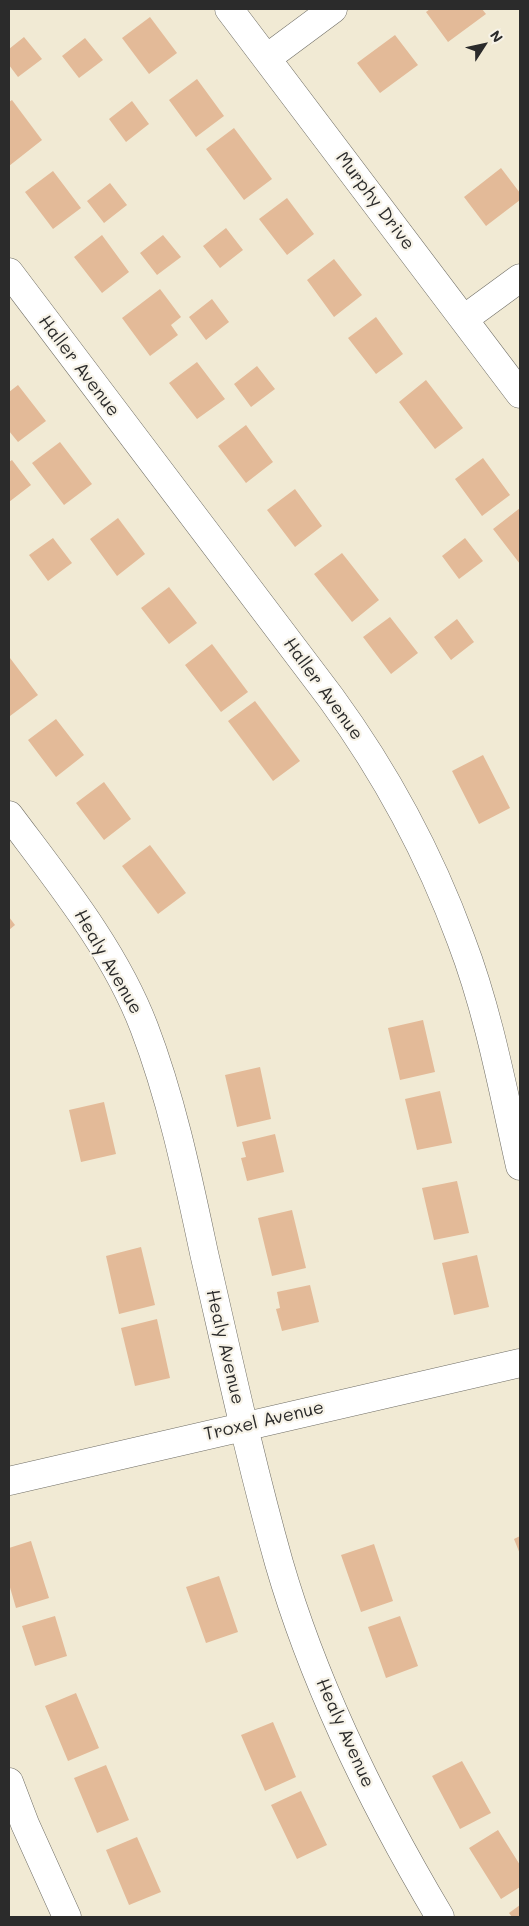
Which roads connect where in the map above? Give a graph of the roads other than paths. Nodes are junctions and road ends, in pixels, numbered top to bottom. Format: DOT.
graph roads {
  1 [pos="229,9"];
  2 [pos="333,9"];
  3 [pos="267,58"];
  4 [pos="9,272"];
  5 [pos="520,278"];
  6 [pos="464,319"];
  7 [pos="520,394"];
  8 [pos="9,815"];
  9 [pos="520,1166"];
  10 [pos="520,1362"];
  11 [pos="243,1426"];
  12 [pos="9,1481"];
  13 [pos="9,1782"];
  14 [pos="67,1917"];
  15 [pos="440,1917"];
  1 -- 3 [label="street, Murphy Drive"];
  2 -- 3 [label="street"];
  3 -- 6 [label="street, Murphy Drive"];
  4 -- 9 [label="street, Haller Avenue"];
  5 -- 6 [label="street"];
  6 -- 7 [label="street, Murphy Drive"];
  8 -- 11 [label="street, Healy Avenue"];
  10 -- 11 [label="street, Troxel Avenue"];
  11 -- 12 [label="street, Troxel Avenue"];
  11 -- 15 [label="street, Healy Avenue"];
  13 -- 14 [label="street"];
}
